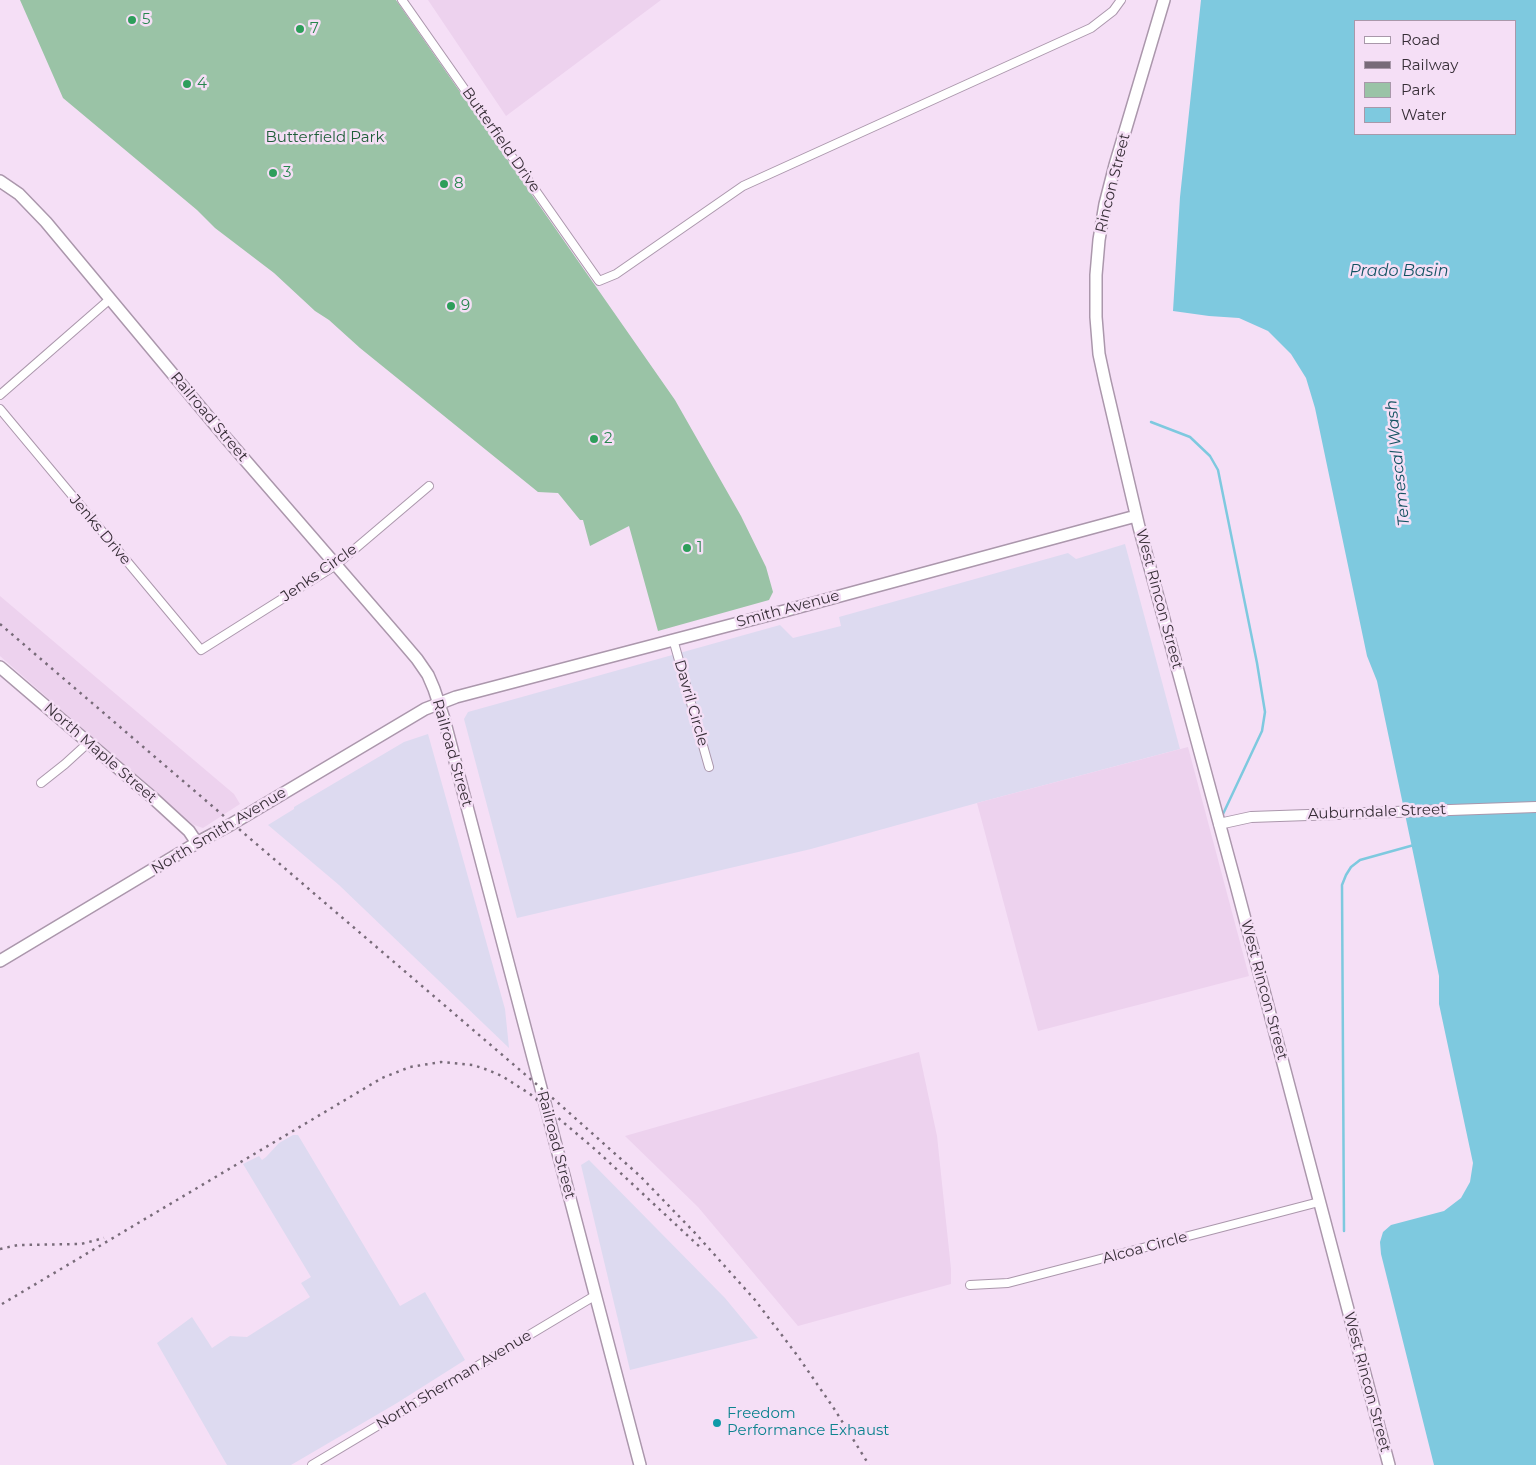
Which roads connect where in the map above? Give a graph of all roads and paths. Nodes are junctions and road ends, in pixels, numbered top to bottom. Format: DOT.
graph roads {
  1 [pos="402,0"];
  2 [pos="1121,0"];
  3 [pos="1164,0"];
  4 [pos="0,181"];
  5 [pos="110,299"];
  6 [pos="0,395"];
  7 [pos="0,409"];
  8 [pos="429,486"];
  9 [pos="1136,516"];
  10 [pos="336,565"];
  11 [pos="673,639"];
  12 [pos="201,650"];
  13 [pos="0,667"];
  14 [pos="439,703"];
  15 [pos="88,743"];
  16 [pos="709,767"];
  17 [pos="41,783"];
  18 [pos="1536,807"];
  19 [pos="1220,824"];
  20 [pos="197,843"];
  21 [pos="0,961"];
  22 [pos="1319,1202"];
  23 [pos="970,1285"];
  24 [pos="596,1296"];
  25 [pos="312,1465"];
  26 [pos="640,1465"];
  27 [pos="1389,1465"];
  1 -- 2 [label="street, Butterfield Drive"];
  3 -- 9 [label="main road, Rincon Street"];
  4 -- 5 [label="main road, Railroad Street"];
  5 -- 6 [label="street"];
  5 -- 10 [label="main road, Railroad Street"];
  7 -- 12 [label="street, Jenks Drive"];
  8 -- 10 [label="street, Jenks Circle"];
  9 -- 11 [label="main road, Smith Avenue"];
  9 -- 19 [label="main road, West Rincon Street"];
  10 -- 12 [label="street, Jenks Circle"];
  10 -- 14 [label="main road, Railroad Street"];
  11 -- 14 [label="main road, Smith Avenue"];
  11 -- 16 [label="street, Davril Circle"];
  13 -- 15 [label="main road, North Maple Street"];
  14 -- 20 [label="main road, North Smith Avenue"];
  14 -- 24 [label="main road, Railroad Street"];
  15 -- 17 [label="street"];
  15 -- 20 [label="main road, North Maple Street"];
  18 -- 19 [label="street, Auburndale Street"];
  19 -- 22 [label="main road, West Rincon Street"];
  20 -- 21 [label="main road, North Smith Avenue"];
  22 -- 23 [label="street, Alcoa Circle"];
  22 -- 27 [label="main road, West Rincon Street"];
  24 -- 25 [label="street, North Sherman Avenue"];
  24 -- 26 [label="main road, Railroad Street"];
}
